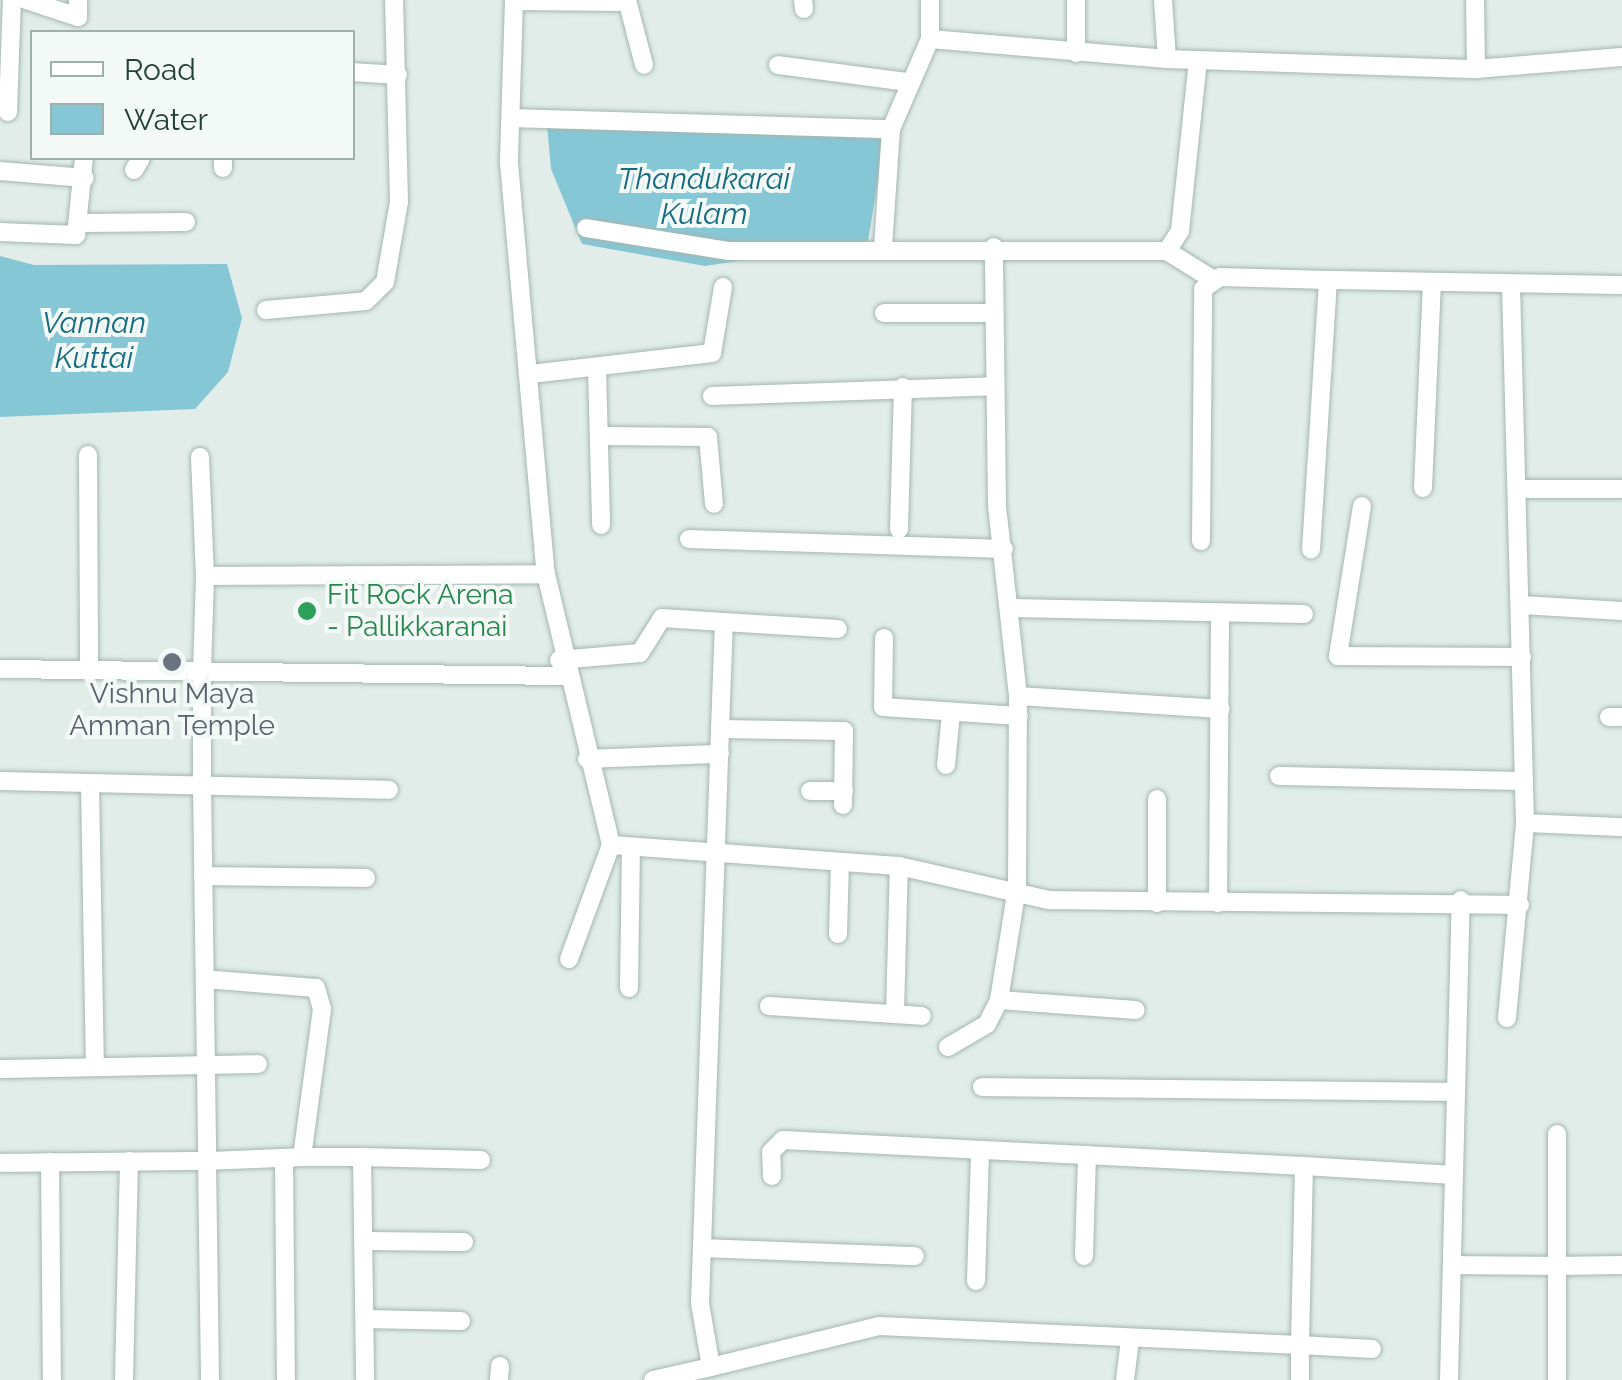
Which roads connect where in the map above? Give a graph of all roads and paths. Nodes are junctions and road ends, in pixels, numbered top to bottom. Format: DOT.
graph roads {
  1 [pos="12,0"];
  2 [pos="26,0"];
  3 [pos="394,0"];
  4 [pos="514,0"];
  5 [pos="930,0"];
  6 [pos="1076,0"];
  7 [pos="1163,0"];
  8 [pos="1475,0"];
  9 [pos="627,1"];
  10 [pos="78,16"];
  11 [pos="930,39"];
  12 [pos="1076,53"];
  13 [pos="1622,57"];
  14 [pos="1167,59"];
  15 [pos="1198,61"];
  16 [pos="644,65"];
  17 [pos="778,66"];
  18 [pos="1476,69"];
  19 [pos="355,72"];
  20 [pos="398,75"];
  21 [pos="907,82"];
  22 [pos="8,112"];
  23 [pos="511,118"];
  24 [pos="892,129"];
  25 [pos="84,160"];
  26 [pos="0,172"];
  27 [pos="85,178"];
  28 [pos="186,222"];
  29 [pos="83,223"];
  30 [pos="586,228"];
  31 [pos="0,232"];
  32 [pos="883,247"];
  33 [pos="994,247"];
  34 [pos="1166,251"];
  35 [pos="1212,279"];
  36 [pos="1328,280"];
  37 [pos="1432,282"];
  38 [pos="1511,282"];
  39 [pos="1622,285"];
  40 [pos="724,287"];
  41 [pos="266,310"];
  42 [pos="884,313"];
  43 [pos="993,314"];
  44 [pos="597,368"];
  45 [pos="530,374"];
  46 [pos="992,386"];
  47 [pos="903,387"];
  48 [pos="712,396"];
  49 [pos="599,436"];
  50 [pos="88,456"];
  51 [pos="200,457"];
  52 [pos="1423,488"];
  53 [pos="1622,489"];
  54 [pos="1519,490"];
  55 [pos="714,504"];
  56 [pos="1362,506"];
  57 [pos="602,525"];
  58 [pos="899,529"];
  59 [pos="689,539"];
  60 [pos="1201,541"];
  61 [pos="1004,549"];
  62 [pos="1311,549"];
  63 [pos="546,574"];
  64 [pos="205,576"];
  65 [pos="1522,606"];
  66 [pos="1012,608"];
  67 [pos="1622,611"];
  68 [pos="1220,613"];
  69 [pos="1304,614"];
  70 [pos="724,622"];
  71 [pos="838,629"];
  72 [pos="884,638"];
  73 [pos="1522,657"];
  74 [pos="88,665"];
  75 [pos="562,668"];
  76 [pos="0,669"];
  77 [pos="202,672"];
  78 [pos="1018,696"];
  79 [pos="1221,709"];
  80 [pos="951,712"];
  81 [pos="1019,716"];
  82 [pos="720,729"];
  83 [pos="720,754"];
  84 [pos="587,760"];
  85 [pos="946,765"];
  86 [pos="1279,776"];
  87 [pos="0,781"];
  88 [pos="1524,781"];
  89 [pos="202,785"];
  90 [pos="90,786"];
  91 [pos="389,790"];
  92 [pos="810,791"];
  93 [pos="1157,799"];
  94 [pos="1524,824"];
  95 [pos="1622,827"];
  96 [pos="610,844"];
  97 [pos="631,850"];
  98 [pos="722,854"];
  99 [pos="840,862"];
  100 [pos="898,866"];
  101 [pos="204,876"];
  102 [pos="366,878"];
  103 [pos="1018,888"];
  104 [pos="1461,900"];
  105 [pos="1156,903"];
  106 [pos="1218,903"];
  107 [pos="1520,905"];
  108 [pos="838,934"];
  109 [pos="569,960"];
  110 [pos="204,979"];
  111 [pos="629,988"];
  112 [pos="998,1000"];
  113 [pos="769,1006"];
  114 [pos="1136,1010"];
  115 [pos="895,1014"];
  116 [pos="922,1016"];
  117 [pos="1507,1018"];
  118 [pos="948,1047"];
  119 [pos="258,1064"];
  120 [pos="206,1065"];
  121 [pos="95,1067"];
  122 [pos="0,1069"];
  123 [pos="982,1087"];
  124 [pos="1456,1092"];
  125 [pos="1557,1134"];
  126 [pos="980,1152"];
  127 [pos="1087,1155"];
  128 [pos="362,1157"];
  129 [pos="293,1158"];
  130 [pos="481,1160"];
  131 [pos="207,1161"];
  132 [pos="50,1162"];
  133 [pos="130,1162"];
  134 [pos="0,1163"];
  135 [pos="1304,1166"];
  136 [pos="772,1176"];
  137 [pos="1454,1176"];
  138 [pos="364,1241"];
  139 [pos="464,1242"];
  140 [pos="704,1248"];
  141 [pos="915,1256"];
  142 [pos="1084,1256"];
  143 [pos="1452,1265"];
  144 [pos="1622,1265"];
  145 [pos="1557,1266"];
  146 [pos="976,1281"];
  147 [pos="365,1319"];
  148 [pos="461,1321"];
  149 [pos="1130,1340"];
  150 [pos="1300,1345"];
  151 [pos="1372,1349"];
  152 [pos="711,1366"];
  153 [pos="52,1380"];
  154 [pos="124,1380"];
  155 [pos="210,1380"];
  156 [pos="286,1380"];
  157 [pos="365,1380"];
  158 [pos="653,1380"];
  159 [pos="1125,1380"];
  160 [pos="1300,1380"];
  161 [pos="1449,1380"];
  162 [pos="1556,1380"];
  1 -- 22 [label="street"];
  2 -- 10 [label="street"];
  3 -- 20 [label="street"];
  4 -- 9 [label="street"];
  4 -- 23 [label="street"];
  5 -- 11 [label="street"];
  6 -- 12 [label="street"];
  7 -- 14 [label="street"];
  8 -- 18 [label="street"];
  9 -- 16 [label="street"];
  11 -- 12 [label="street"];
  11 -- 21 [label="street"];
  12 -- 14 [label="street"];
  13 -- 18 [label="street"];
  14 -- 15 [label="street"];
  15 -- 18 [label="street"];
  15 -- 34 [label="street"];
  17 -- 21 [label="street"];
  19 -- 20 [label="street"];
  20 -- 41 [label="street"];
  21 -- 24 [label="street"];
  23 -- 24 [label="street"];
  23 -- 45 [label="street"];
  24 -- 32 [label="street"];
  25 -- 27 [label="street"];
  26 -- 27 [label="street"];
  27 -- 29 [label="street"];
  28 -- 29 [label="street"];
  29 -- 31 [label="street"];
  30 -- 32 [label="street"];
  32 -- 33 [label="street"];
  33 -- 34 [label="street"];
  33 -- 43 [label="street"];
  34 -- 35 [label="street"];
  35 -- 36 [label="street"];
  35 -- 60 [label="street"];
  36 -- 37 [label="street"];
  36 -- 62 [label="street"];
  37 -- 38 [label="street"];
  37 -- 52 [label="street"];
  38 -- 39 [label="street"];
  38 -- 54 [label="street"];
  40 -- 44 [label="street"];
  42 -- 43 [label="street"];
  43 -- 46 [label="street"];
  44 -- 45 [label="street"];
  44 -- 49 [label="street"];
  45 -- 63 [label="street"];
  46 -- 47 [label="street"];
  46 -- 61 [label="street"];
  47 -- 48 [label="street"];
  47 -- 58 [label="street"];
  49 -- 55 [label="street"];
  49 -- 57 [label="street"];
  50 -- 74 [label="street"];
  51 -- 64 [label="street"];
  53 -- 54 [label="street"];
  54 -- 65 [label="street"];
  56 -- 73 [label="street"];
  59 -- 61 [label="street"];
  61 -- 66 [label="street"];
  63 -- 64 [label="street"];
  63 -- 75 [label="street"];
  64 -- 77 [label="street"];
  65 -- 67 [label="street"];
  65 -- 73 [label="street"];
  66 -- 68 [label="street"];
  66 -- 78 [label="street"];
  68 -- 69 [label="street"];
  68 -- 79 [label="street"];
  70 -- 71 [label="street"];
  70 -- 75 [label="street"];
  70 -- 82 [label="street"];
  72 -- 80 [label="street"];
  73 -- 88 [label="street"];
  74 -- 76 [label="street"];
  74 -- 77 [label="street"];
  75 -- 77 [label="street"];
  75 -- 84 [label="street"];
  77 -- 89 [label="street"];
  78 -- 79 [label="street"];
  78 -- 81 [label="street"];
  79 -- 106 [label="street"];
  80 -- 81 [label="street"];
  80 -- 85 [label="street"];
  81 -- 103 [label="street"];
  82 -- 83 [label="street"];
  82 -- 92 [label="street"];
  83 -- 84 [label="street"];
  83 -- 98 [label="street"];
  84 -- 96 [label="street"];
  86 -- 88 [label="street"];
  87 -- 90 [label="street"];
  88 -- 94 [label="street"];
  89 -- 90 [label="street"];
  89 -- 91 [label="street"];
  89 -- 101 [label="street"];
  90 -- 121 [label="street"];
  93 -- 105 [label="street"];
  94 -- 95 [label="street"];
  94 -- 107 [label="street"];
  96 -- 97 [label="street"];
  96 -- 109 [label="street"];
  97 -- 98 [label="street"];
  97 -- 111 [label="street"];
  98 -- 99 [label="street"];
  98 -- 140 [label="street"];
  99 -- 100 [label="street"];
  99 -- 108 [label="street"];
  100 -- 103 [label="street"];
  100 -- 115 [label="street"];
  101 -- 102 [label="street"];
  101 -- 110 [label="street"];
  103 -- 105 [label="street"];
  103 -- 112 [label="street"];
  104 -- 106 [label="street"];
  104 -- 107 [label="street"];
  104 -- 124 [label="street"];
  105 -- 106 [label="street"];
  107 -- 117 [label="street"];
  110 -- 120 [label="street"];
  110 -- 129 [label="street"];
  112 -- 114 [label="street"];
  112 -- 118 [label="street"];
  113 -- 115 [label="street"];
  115 -- 116 [label="street"];
  119 -- 120 [label="street"];
  120 -- 121 [label="street"];
  120 -- 131 [label="street"];
  121 -- 122 [label="street"];
  123 -- 124 [label="street"];
  124 -- 137 [label="street"];
  125 -- 145 [label="street"];
  126 -- 127 [label="street"];
  126 -- 136 [label="street"];
  126 -- 146 [label="street"];
  127 -- 135 [label="street"];
  127 -- 142 [label="street"];
  128 -- 129 [label="street"];
  128 -- 130 [label="street"];
  128 -- 138 [label="street"];
  129 -- 131 [label="street"];
  129 -- 156 [label="street"];
  131 -- 133 [label="street"];
  131 -- 155 [label="street"];
  132 -- 133 [label="street"];
  132 -- 134 [label="street"];
  132 -- 153 [label="street"];
  133 -- 154 [label="street"];
  135 -- 137 [label="street"];
  135 -- 150 [label="street"];
  137 -- 143 [label="street"];
  138 -- 139 [label="street"];
  138 -- 147 [label="street"];
  140 -- 141 [label="street"];
  140 -- 152 [label="street"];
  143 -- 145 [label="street"];
  143 -- 161 [label="street"];
  144 -- 145 [label="street"];
  145 -- 162 [label="street"];
  147 -- 148 [label="street"];
  147 -- 157 [label="street"];
  149 -- 150 [label="street"];
  149 -- 152 [label="street"];
  149 -- 159 [label="street"];
  150 -- 151 [label="street"];
  150 -- 160 [label="street"];
  152 -- 158 [label="street"];
}
